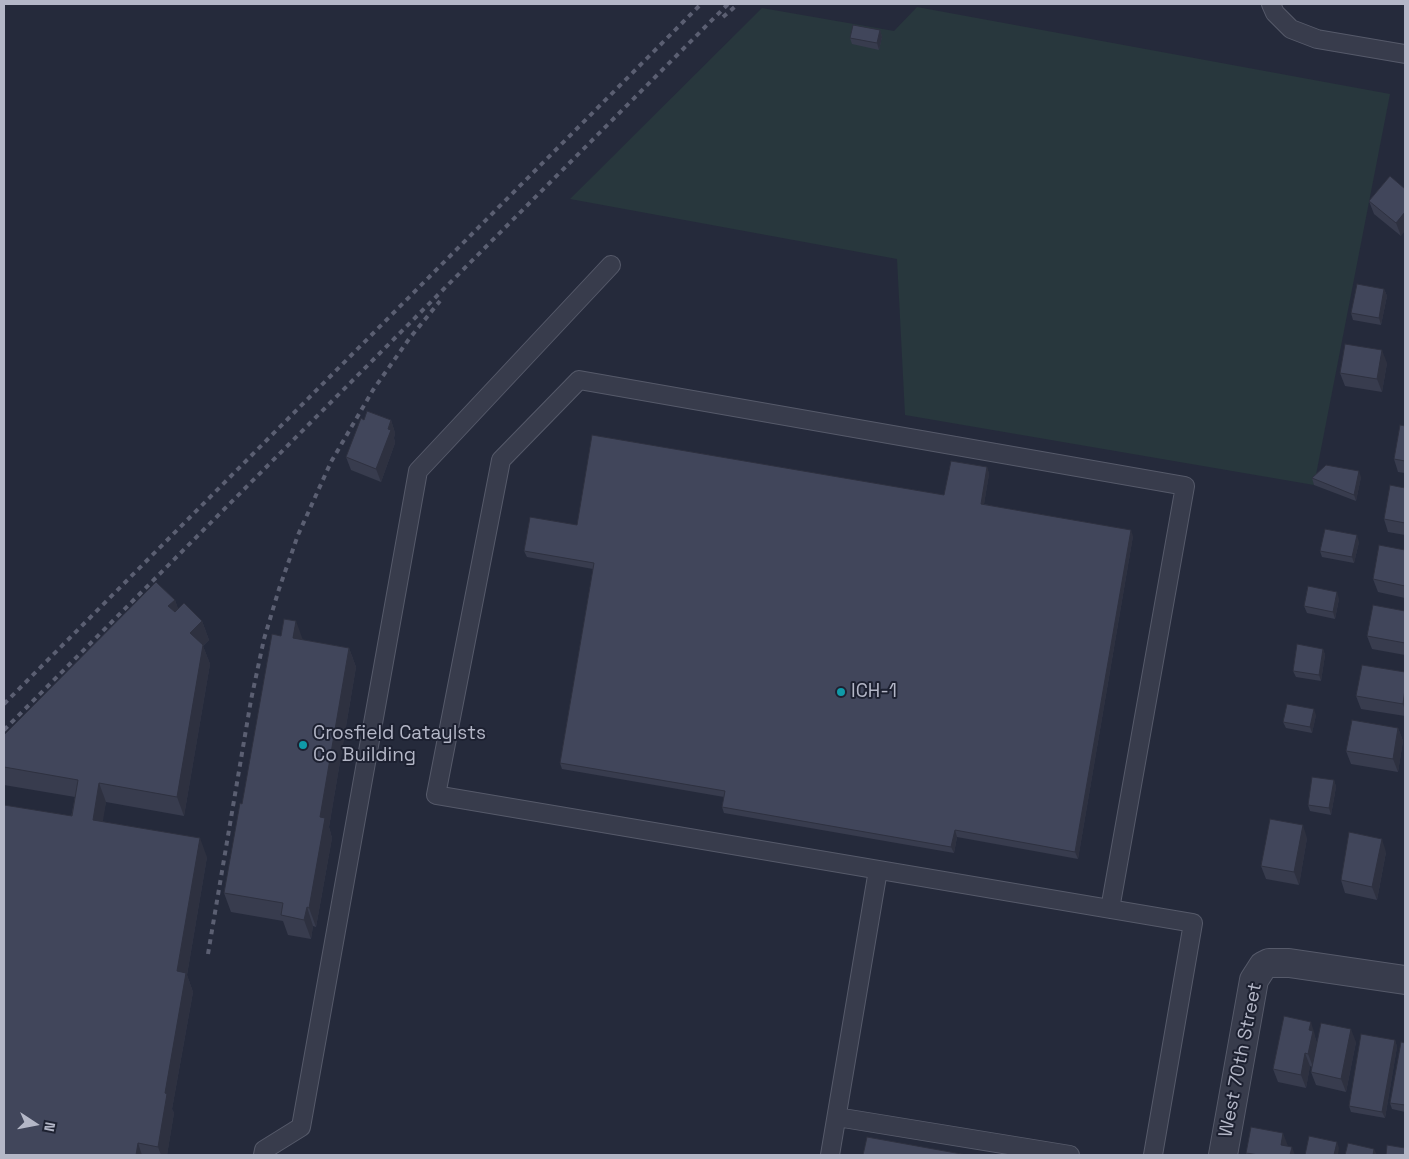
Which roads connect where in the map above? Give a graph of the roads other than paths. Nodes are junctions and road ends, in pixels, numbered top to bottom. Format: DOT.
graph roads {
  1 [pos="1271,4"];
  2 [pos="1405,54"];
  3 [pos="611,264"];
  4 [pos="878,870"];
  5 [pos="1110,909"];
  6 [pos="1405,980"];
  7 [pos="837,1117"];
  8 [pos="263,1155"];
  9 [pos="830,1155"];
  10 [pos="1070,1155"];
  11 [pos="1153,1155"];
  12 [pos="1223,1155"];
  1 -- 2 [label="lane"];
  3 -- 8 [label="lane"];
  4 -- 5 [label="lane"];
  4 -- 5 [label="lane"];
  4 -- 7 [label="lane"];
  5 -- 11 [label="lane"];
  6 -- 12 [label="street, West 70th Street"];
  7 -- 9 [label="lane"];
  7 -- 10 [label="lane"];
}
